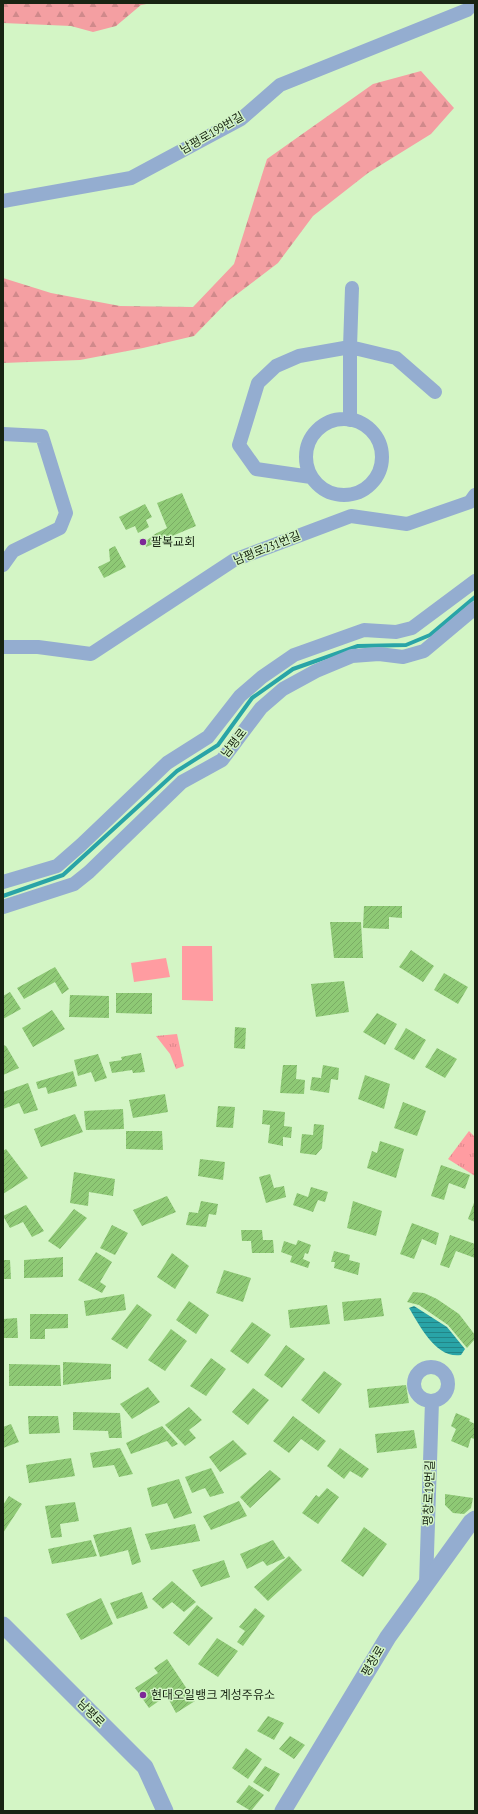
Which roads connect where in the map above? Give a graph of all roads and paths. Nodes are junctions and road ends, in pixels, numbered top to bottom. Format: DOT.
graph roads {
  1 [pos="474,3"];
  2 [pos="3,201"];
  3 [pos="352,288"];
  4 [pos="350,347"];
  5 [pos="435,392"];
  6 [pos="350,420"];
  7 [pos="3,434"];
  8 [pos="311,477"];
  9 [pos="475,495"];
  10 [pos="342,496"];
  11 [pos="341,520"];
  12 [pos="3,565"];
  13 [pos="475,580"];
  14 [pos="475,608"];
  15 [pos="3,647"];
  16 [pos="3,882"];
  17 [pos="3,907"];
  18 [pos="432,1401"];
  19 [pos="475,1519"];
  20 [pos="426,1584"];
  21 [pos="3,1625"];
  22 [pos="165,1811"];
  23 [pos="283,1811"];
  1 -- 2 [label="street, 남평로199번길"];
  3 -- 4 [label="street"];
  4 -- 5 [label="street"];
  4 -- 6 [label="street"];
  4 -- 8 [label="street"];
  6 -- 8 [label="street"];
  6 -- 10 [label="street"];
  7 -- 12 [label="street"];
  8 -- 10 [label="street"];
  9 -- 11 [label="street, 남평로231번길"];
  10 -- 11 [label="street"];
  11 -- 15 [label="street, 남평로231번길"];
  13 -- 16 [label="street, 남평로"];
  14 -- 17 [label="street, 남평로"];
  18 -- 20 [label="street, 평창로19번길"];
  19 -- 20 [label="street, 평창로"];
  20 -- 23 [label="street, 평창로"];
  21 -- 22 [label="street, 남평로"];
}
